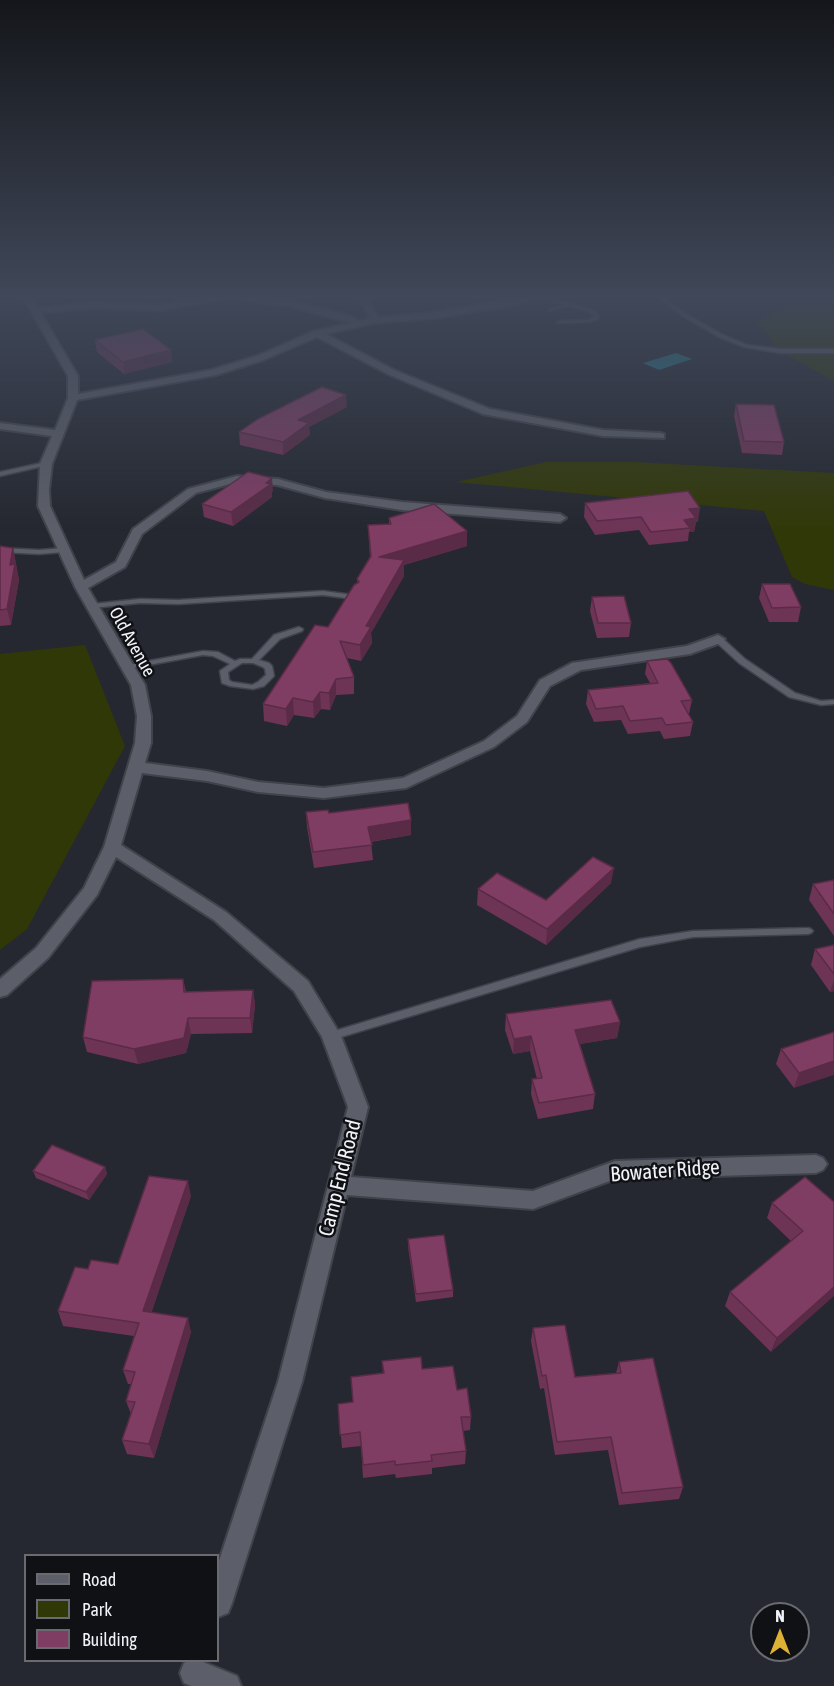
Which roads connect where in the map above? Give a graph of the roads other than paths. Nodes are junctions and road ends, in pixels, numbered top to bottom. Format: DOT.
graph roads {
  1 [pos="72,374"];
  2 [pos="210,374"];
  3 [pos="396,374"];
  4 [pos="73,398"];
  5 [pos="0,426"];
  6 [pos="58,434"];
  7 [pos="660,436"];
  8 [pos="46,464"];
  9 [pos="0,474"];
  10 [pos="560,518"];
  11 [pos="0,550"];
  12 [pos="64,550"];
  13 [pos="81,587"];
  14 [pos="353,597"];
  15 [pos="92,606"];
  16 [pos="299,629"];
  17 [pos="718,639"];
  18 [pos="254,661"];
  19 [pos="234,663"];
  20 [pos="127,668"];
  21 [pos="834,702"];
  22 [pos="136,767"];
  23 [pos="112,847"];
  24 [pos="808,931"];
  25 [pos="0,990"];
  26 [pos="331,1036"];
  27 [pos="816,1164"];
  28 [pos="339,1185"];
  29 [pos="219,1600"];
  30 [pos="194,1673"];
  31 [pos="227,1686"];
  1 -- 4 [label="street"];
  2 -- 4 [label="street"];
  3 -- 7 [label="street"];
  4 -- 6 [label="street, Old Avenue"];
  5 -- 6 [label="street"];
  6 -- 8 [label="street, Old Avenue"];
  8 -- 9 [label="lane"];
  8 -- 12 [label="street, Old Avenue"];
  10 -- 13 [label="street"];
  11 -- 12 [label="lane"];
  12 -- 13 [label="street, Old Avenue"];
  13 -- 15 [label="street, Old Avenue"];
  14 -- 15 [label="lane"];
  15 -- 20 [label="street, Old Avenue"];
  16 -- 18 [label="lane"];
  17 -- 21 [label="lane"];
  17 -- 22 [label="street"];
  18 -- 19 [label="lane"];
  18 -- 19 [label="lane"];
  19 -- 20 [label="lane"];
  20 -- 22 [label="street, Old Avenue"];
  22 -- 23 [label="street, Old Avenue"];
  23 -- 25 [label="street, Old Avenue"];
  23 -- 26 [label="street, Camp End Road"];
  24 -- 26 [label="lane"];
  26 -- 28 [label="street, Camp End Road"];
  27 -- 28 [label="street, Bowater Ridge"];
  28 -- 29 [label="street, Camp End Road"];
  30 -- 31 [label="street"];
}
